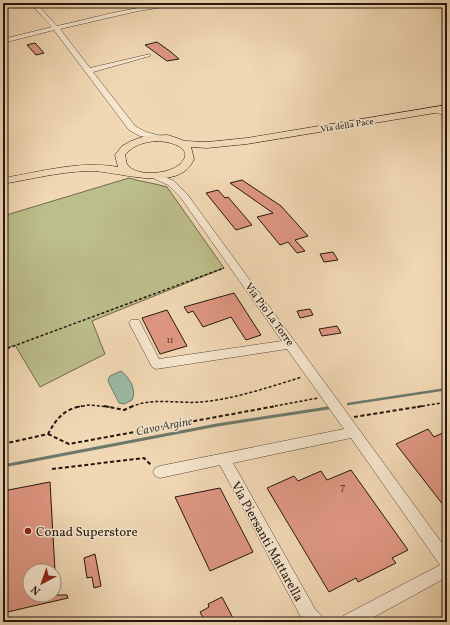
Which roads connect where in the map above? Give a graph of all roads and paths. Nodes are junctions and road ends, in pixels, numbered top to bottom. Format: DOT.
graph roads {
  1 [pos="33,3"];
  2 [pos="180,3"];
  3 [pos="187,3"];
  4 [pos="56,28"];
  5 [pos="3,41"];
  6 [pos="148,55"];
  7 [pos="89,71"];
  8 [pos="443,109"];
  9 [pos="447,116"];
  10 [pos="132,128"];
  11 [pos="158,138"];
  12 [pos="247,141"];
  13 [pos="181,144"];
  14 [pos="125,149"];
  15 [pos="185,165"];
  16 [pos="83,168"];
  17 [pos="128,171"];
  18 [pos="156,176"];
  19 [pos="3,181"];
  20 [pos="184,196"];
  21 [pos="234,264"];
  22 [pos="135,323"];
  23 [pos="292,344"];
  24 [pos="3,350"];
  25 [pos="313,375"];
  26 [pos="321,398"];
  27 [pos="447,402"];
  28 [pos="354,417"];
  29 [pos="355,432"];
  30 [pos="48,434"];
  31 [pos="3,444"];
  32 [pos="223,458"];
  33 [pos="52,469"];
  34 [pos="160,472"];
  35 [pos="447,562"];
  36 [pos="447,570"];
  37 [pos="316,622"];
  38 [pos="350,622"];
  1 -- 4 [label="street"];
  2 -- 3 [label="street"];
  2 -- 4 [label="street"];
  4 -- 5 [label="street"];
  4 -- 7 [label="street"];
  6 -- 7 [label="street"];
  7 -- 10 [label="street"];
  8 -- 9 [label="street"];
  8 -- 12 [label="main road, Via della Pace"];
  10 -- 11 [label="street"];
  10 -- 14 [label="street"];
  11 -- 13 [label="main road, Via della Pace"];
  11 -- 14 [label="main road"];
  12 -- 13 [label="main road, Via della Pace"];
  12 -- 15 [label="main road, Via della Pace"];
  13 -- 15 [label="main road"];
  14 -- 16 [label="main road"];
  14 -- 17 [label="main road"];
  15 -- 18 [label="main road, Via della Pace"];
  15 -- 20 [label="street, Via Pio La Torre"];
  16 -- 17 [label="main road"];
  16 -- 19 [label="main road"];
  17 -- 18 [label="main road"];
  18 -- 20 [label="street, Via Pio La Torre"];
  20 -- 21 [label="street, Via Pio La Torre"];
  21 -- 23 [label="street, Via Pio La Torre"];
  21 -- 24 [label="path"];
  22 -- 23 [label="street"];
  23 -- 25 [label="street, Via Pio La Torre"];
  25 -- 29 [label="street, Via Pio La Torre"];
  25 -- 30 [label="path"];
  26 -- 30 [label="path"];
  27 -- 28 [label="path"];
  29 -- 32 [label="street"];
  29 -- 35 [label="street, Via Pio La Torre"];
  30 -- 31 [label="path"];
  32 -- 34 [label="street"];
  32 -- 37 [label="street, Via Piersanti Mattarella"];
  33 -- 34 [label="path"];
  36 -- 38 [label="street"];
}
